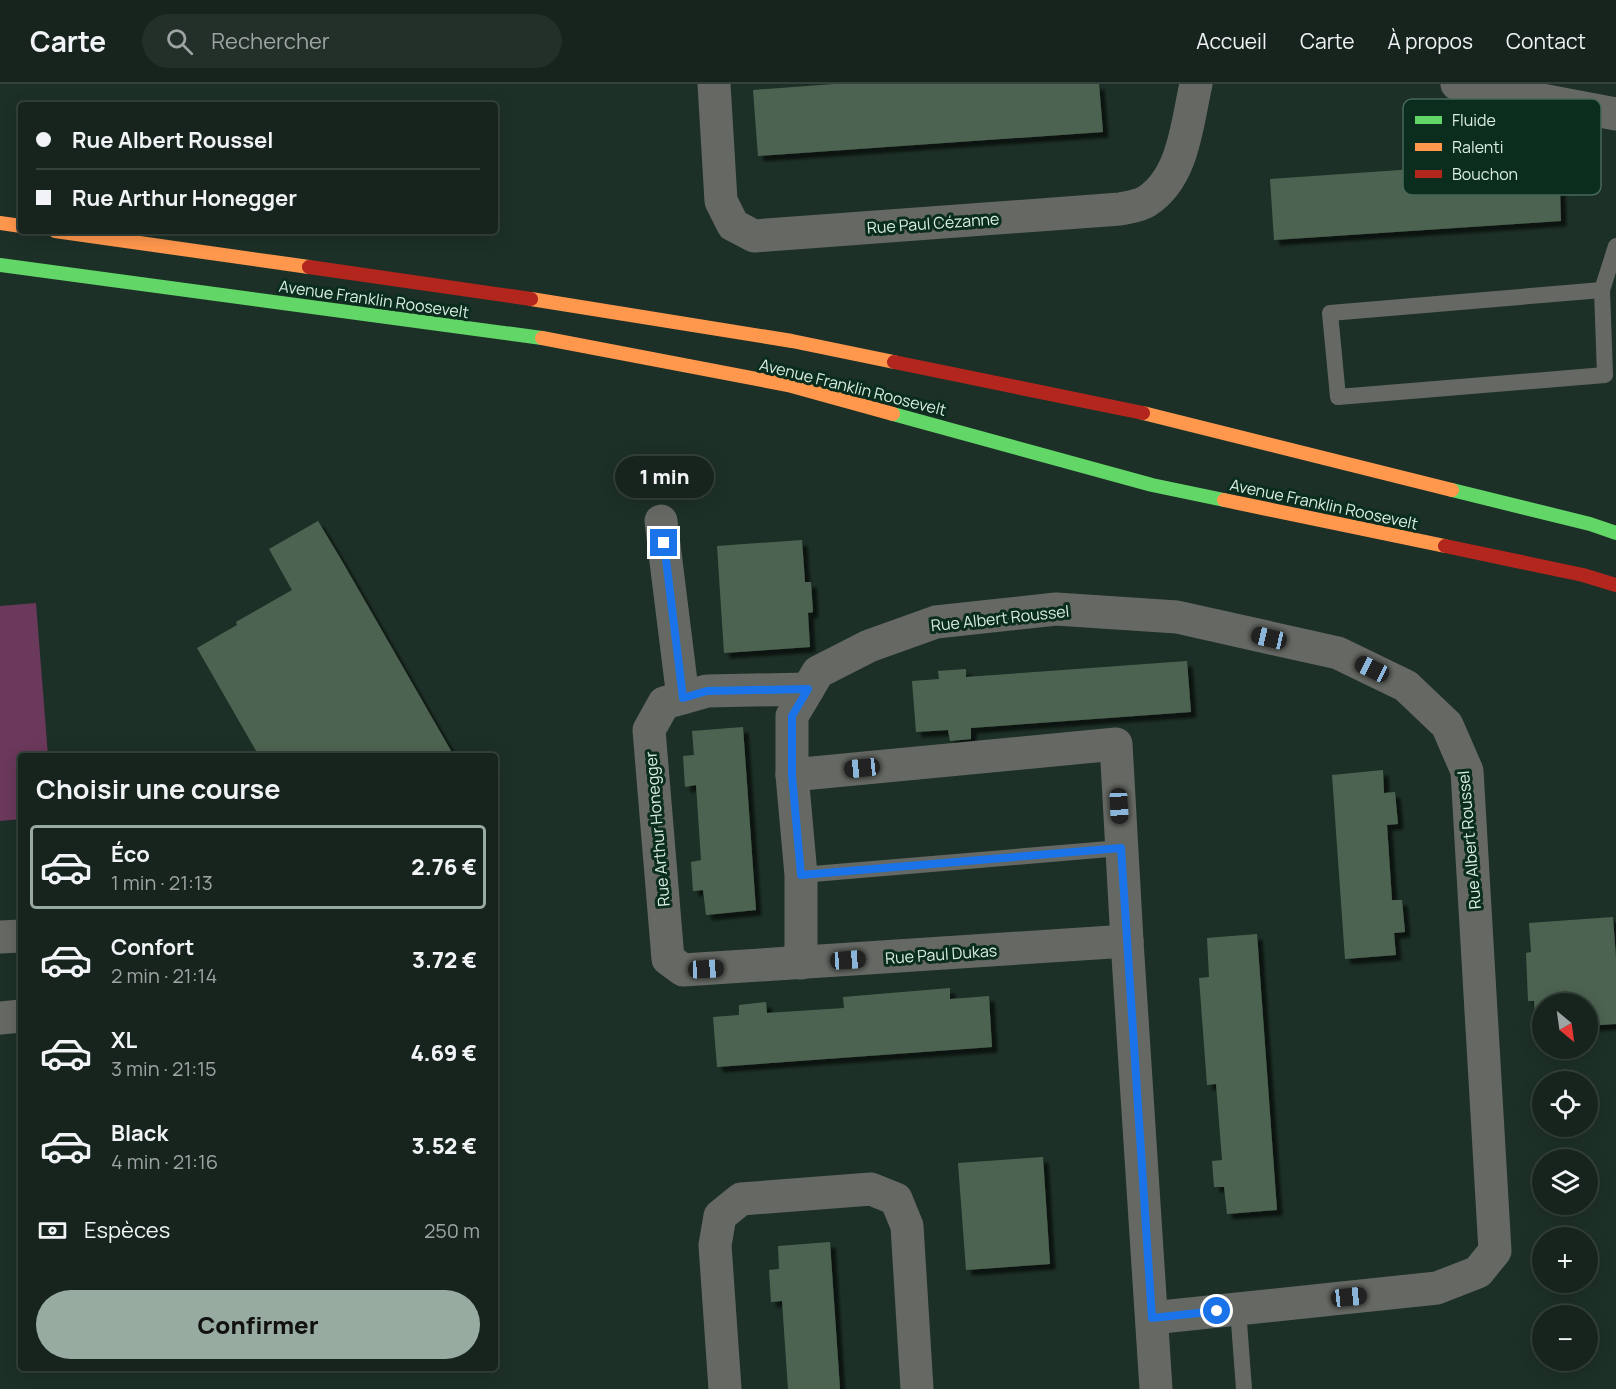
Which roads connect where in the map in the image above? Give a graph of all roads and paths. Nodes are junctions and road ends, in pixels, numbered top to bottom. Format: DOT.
graph roads {
  1 [pos="714,84"];
  2 [pos="1196,84"];
  3 [pos="1456,84"];
  4 [pos="1536,99"];
  5 [pos="1601,111"];
  6 [pos="1616,114"];
  7 [pos="0,223"];
  8 [pos="18,226"];
  9 [pos="76,234"];
  10 [pos="1616,246"];
  11 [pos="0,266"];
  12 [pos="1602,290"];
  13 [pos="661,521"];
  14 [pos="1616,533"];
  15 [pos="1616,585"];
  16 [pos="808,689"];
  17 [pos="683,698"];
  18 [pos="792,775"];
  19 [pos="1121,848"];
  20 [pos="801,875"];
  21 [pos="18,936"];
  22 [pos="0,937"];
  23 [pos="1127,940"];
  24 [pos="801,963"];
  25 [pos="683,970"];
  26 [pos="18,1016"];
  27 [pos="0,1018"];
  28 [pos="1238,1309"];
  29 [pos="1152,1318"];
  30 [pos="725,1389"];
  31 [pos="917,1389"];
  32 [pos="1156,1389"];
  33 [pos="1244,1389"];
  1 -- 2 [label="street, Rue Paul Cézanne"];
  3 -- 4 [label="street"];
  5 -- 6 [label="street"];
  7 -- 8 [label="street"];
  9 -- 14 [label="street, Avenue Franklin Roosevelt"];
  10 -- 12 [label="lane"];
  11 -- 15 [label="street, Avenue Franklin Roosevelt"];
  12 -- 12 [label="lane"];
  13 -- 17 [label="street"];
  16 -- 17 [label="street, Rue Arthur Honegger"];
  16 -- 18 [label="street, Rue Albert Roussel"];
  16 -- 28 [label="street, Rue Albert Roussel"];
  17 -- 25 [label="street, Rue Arthur Honegger"];
  18 -- 19 [label="street"];
  18 -- 20 [label="street, Rue Albert Roussel"];
  19 -- 20 [label="lane"];
  19 -- 23 [label="street"];
  20 -- 24 [label="street, Rue Albert Roussel"];
  21 -- 22 [label="street"];
  23 -- 24 [label="street, Rue Paul Dukas"];
  23 -- 29 [label="street"];
  24 -- 25 [label="street, Rue Paul Dukas"];
  26 -- 27 [label="street"];
  28 -- 29 [label="street, Rue Albert Roussel"];
  28 -- 33 [label="lane"];
  29 -- 32 [label="street"];
  30 -- 31 [label="street"];
}
